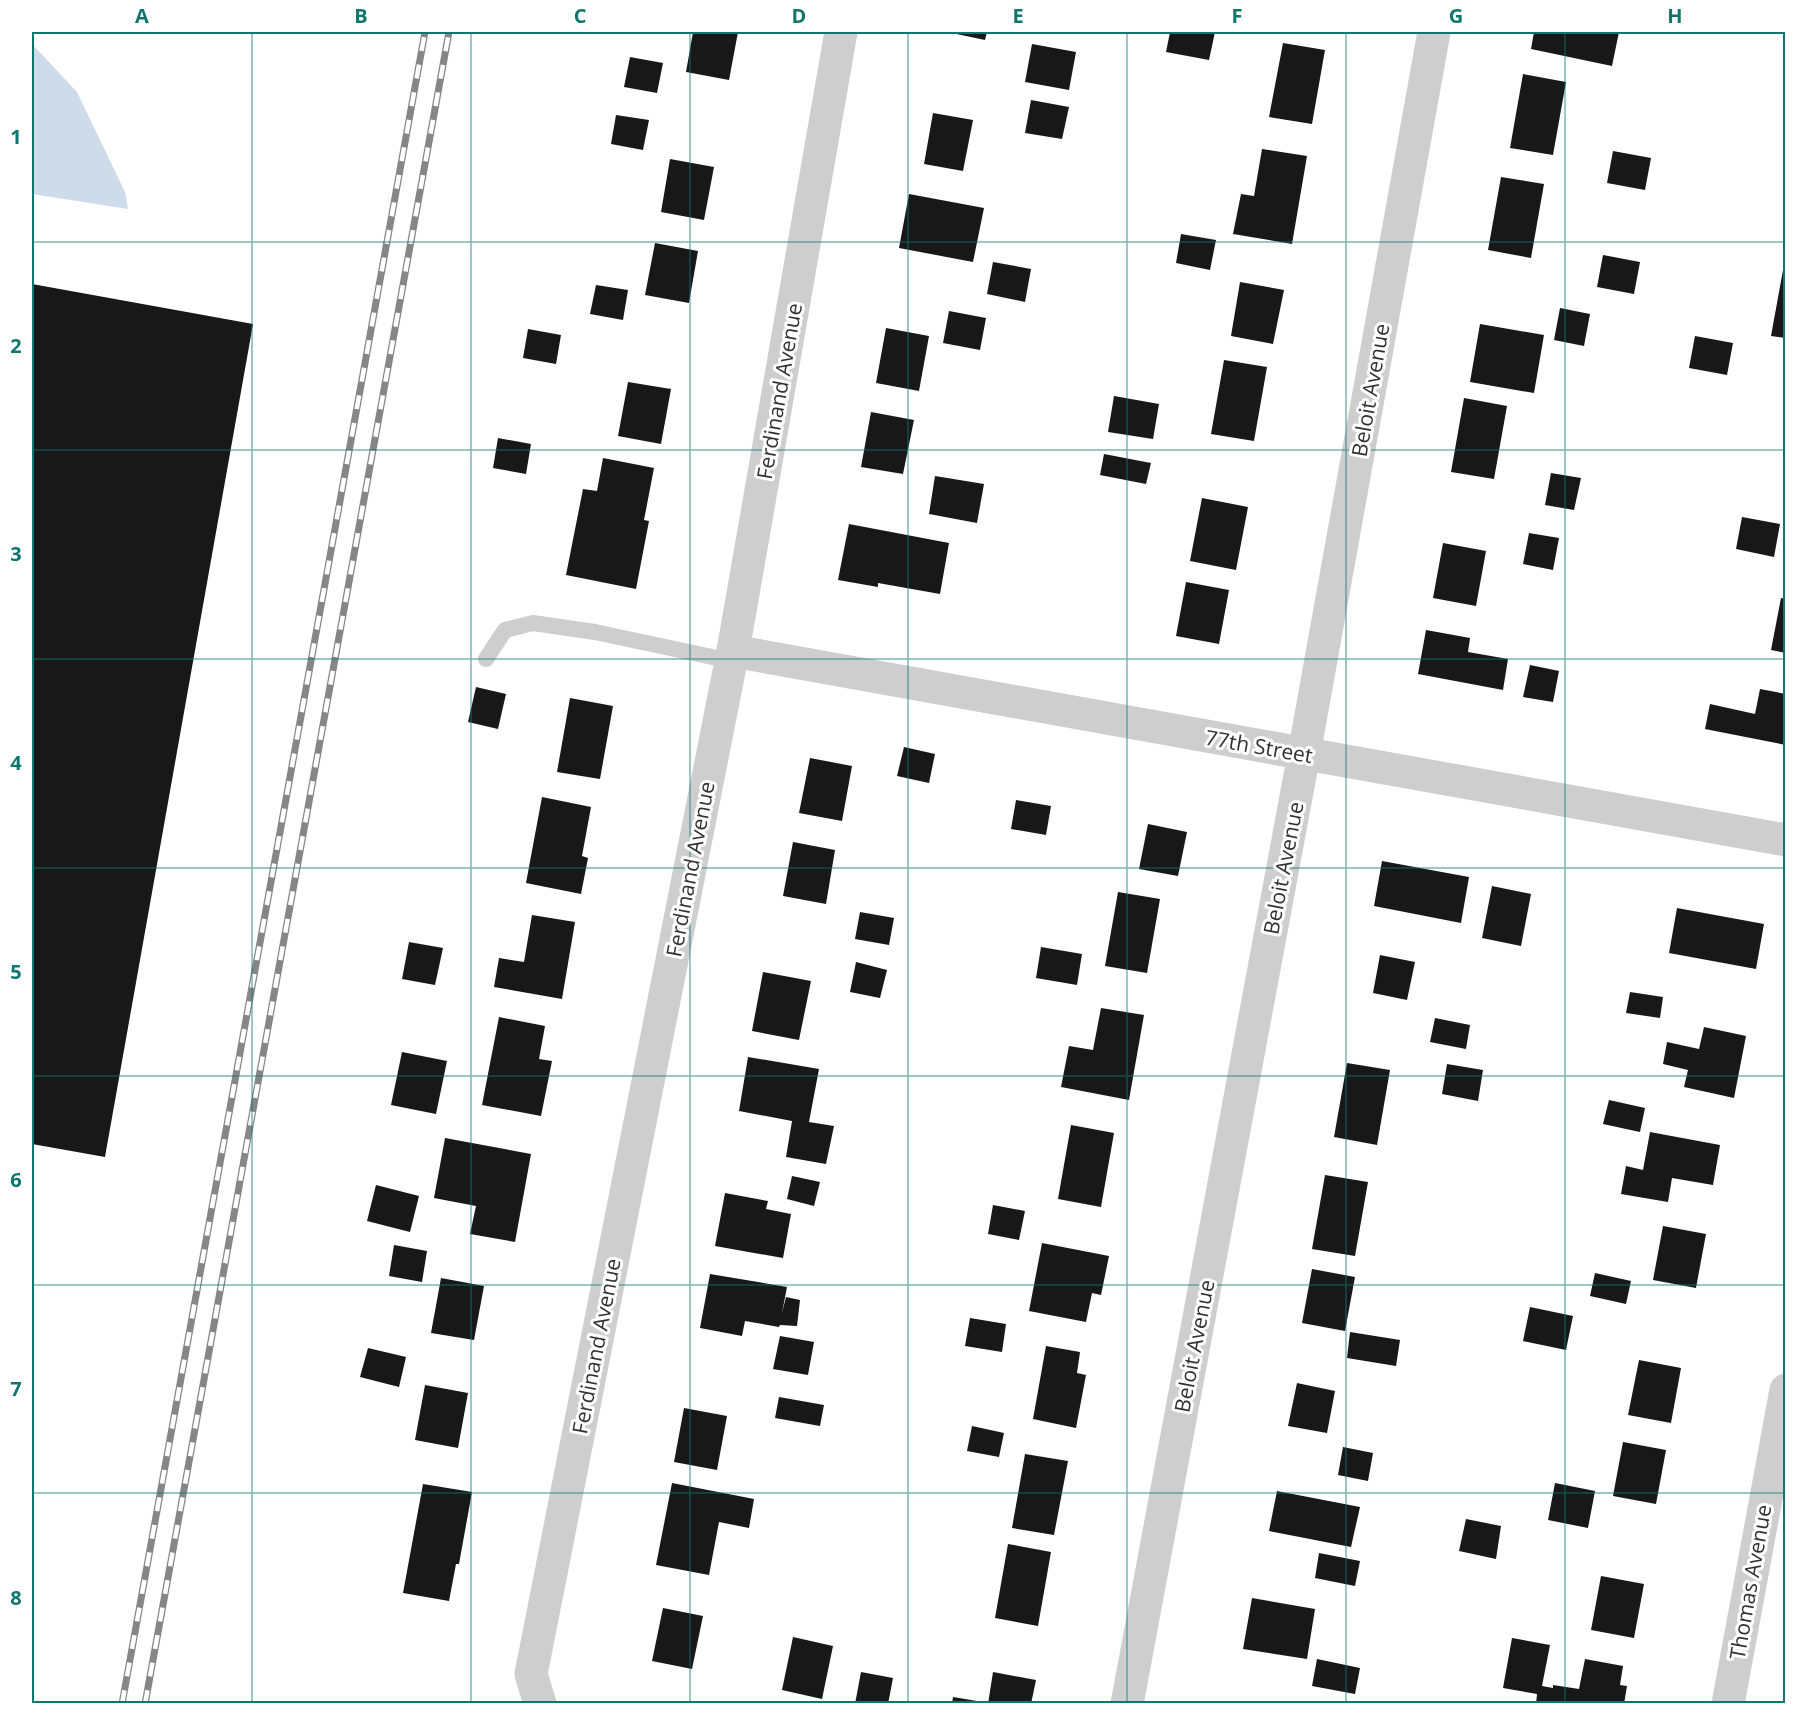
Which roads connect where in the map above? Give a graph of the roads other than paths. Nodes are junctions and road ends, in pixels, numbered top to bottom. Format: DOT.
graph roads {
  1 [pos="841,32"];
  2 [pos="1434,32"];
  3 [pos="732,656"];
  4 [pos="486,659"];
  5 [pos="1304,754"];
  6 [pos="1785,840"];
  7 [pos="1785,1390"];
  8 [pos="540,1704"];
  9 [pos="1127,1704"];
  10 [pos="1728,1704"];
  1 -- 3 [label="street, Ferdinand Avenue"];
  2 -- 5 [label="street, Beloit Avenue"];
  3 -- 4 [label="lane"];
  3 -- 5 [label="street, 77th Street"];
  3 -- 8 [label="street, Ferdinand Avenue"];
  5 -- 6 [label="street, 77th Street"];
  5 -- 9 [label="street, Beloit Avenue"];
  7 -- 10 [label="street, Thomas Avenue"];
}
